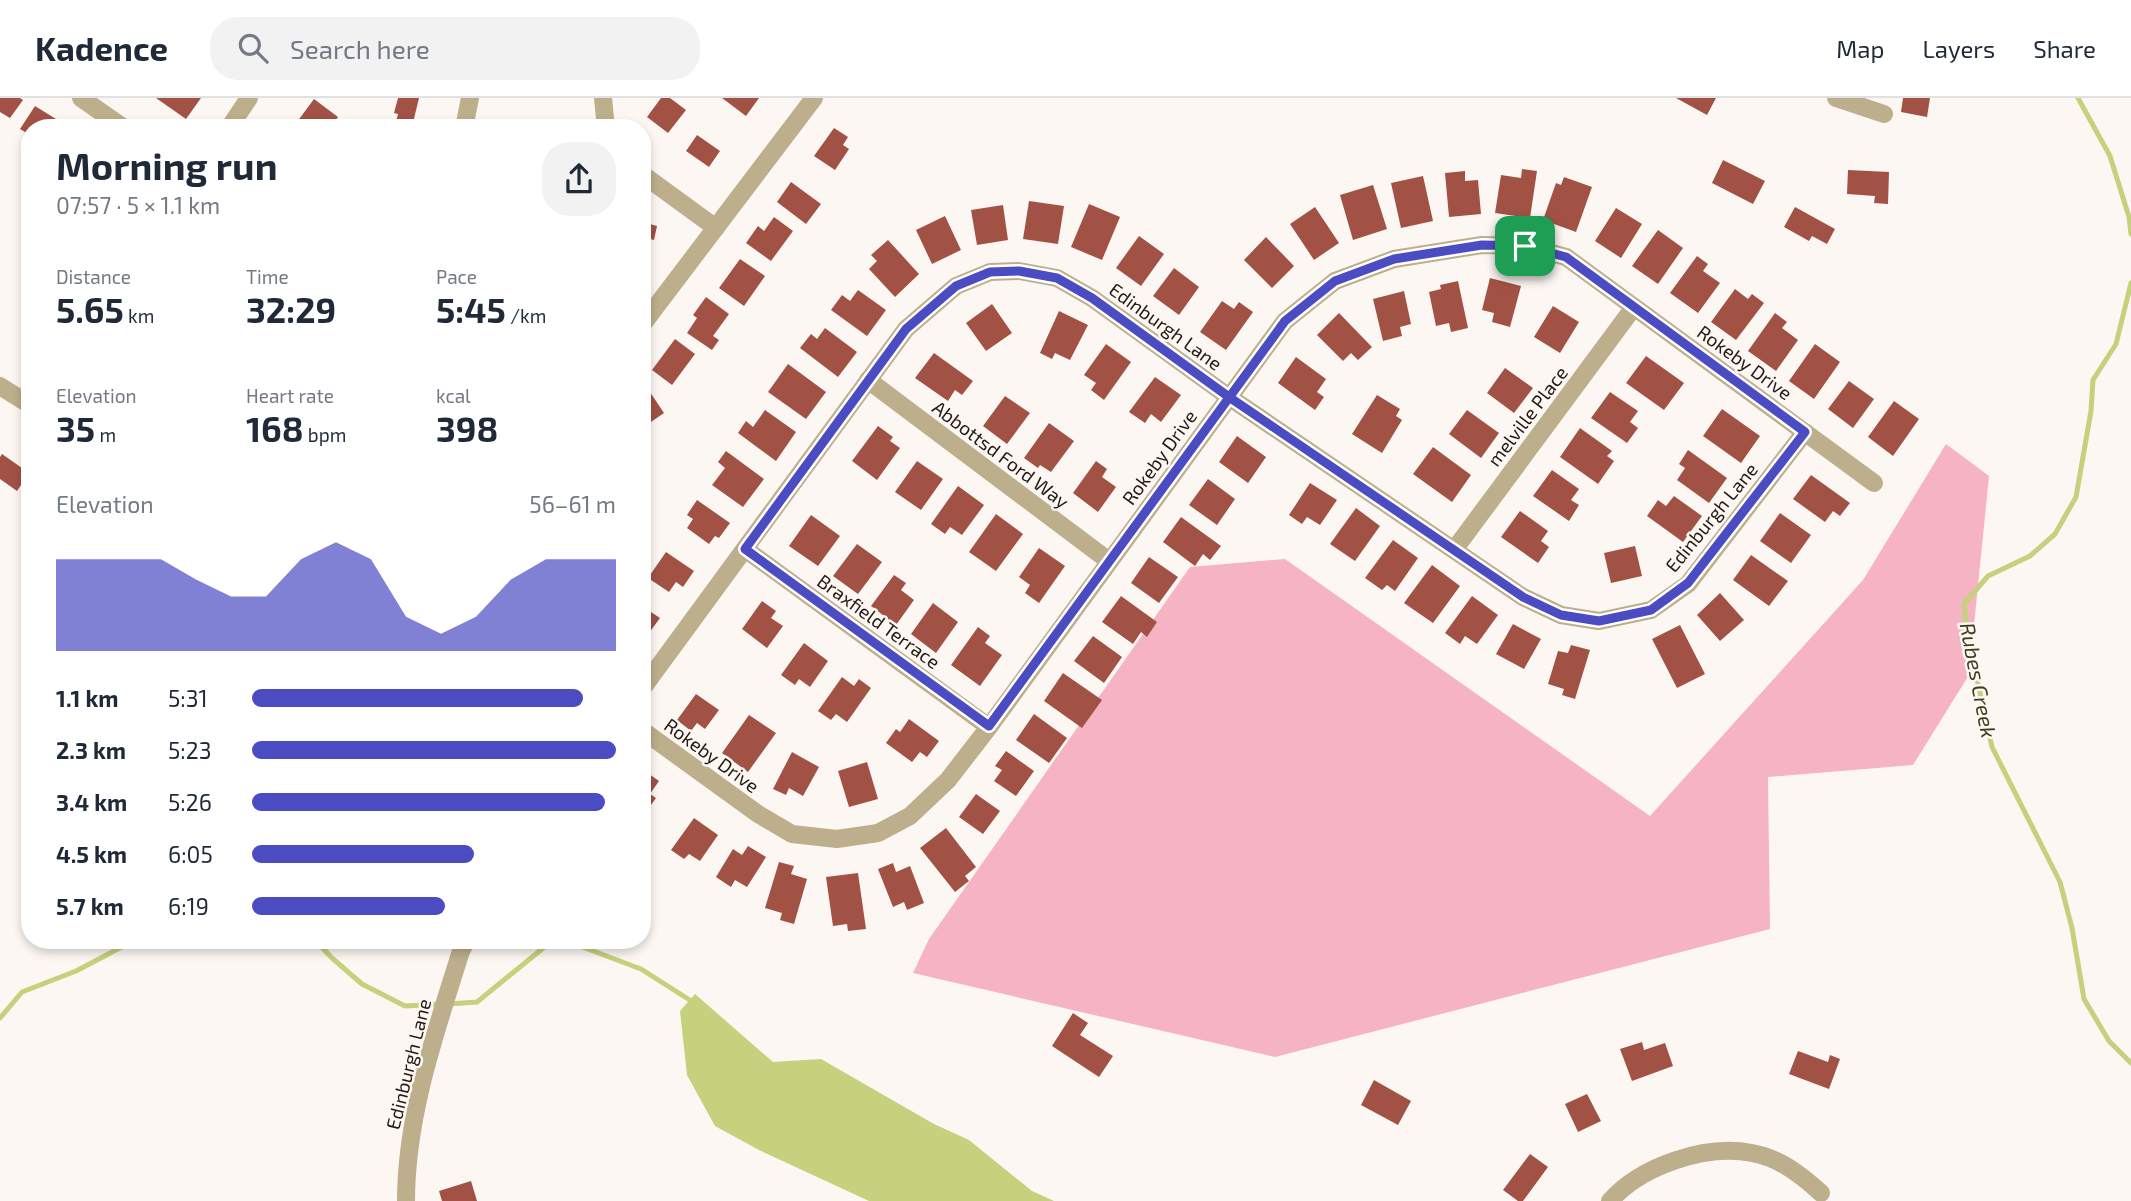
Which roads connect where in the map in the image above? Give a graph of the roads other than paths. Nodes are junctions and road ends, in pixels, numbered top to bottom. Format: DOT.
graph roads {
  1 [pos="81,98"];
  2 [pos="249,98"];
  3 [pos="470,98"];
  4 [pos="603,98"];
  5 [pos="814,98"];
  6 [pos="1841,99"];
  7 [pos="1884,114"];
  8 [pos="111,119"];
  9 [pos="235,119"];
  10 [pos="466,119"];
  11 [pos="605,119"];
  12 [pos="651,182"];
  13 [pos="716,228"];
  14 [pos="1634,307"];
  15 [pos="651,313"];
  16 [pos="868,380"];
  17 [pos="0,386"];
  18 [pos="1229,397"];
  19 [pos="21,399"];
  20 [pos="1805,432"];
  21 [pos="1874,483"];
  22 [pos="745,549"];
  23 [pos="1454,550"];
  24 [pos="1109,561"];
  25 [pos="651,677"];
  26 [pos="989,726"];
  27 [pos="651,737"];
  28 [pos="463,949"];
  29 [pos="1821,1193"];
  30 [pos="406,1201"];
  31 [pos="1610,1201"];
  1 -- 8 [label="street"];
  2 -- 9 [label="street"];
  3 -- 10 [label="street"];
  4 -- 11 [label="street"];
  5 -- 13 [label="street"];
  6 -- 7 [label="street"];
  12 -- 13 [label="street"];
  13 -- 15 [label="street"];
  14 -- 18 [label="street, Rokeby Drive"];
  14 -- 20 [label="street, Rokeby Drive"];
  14 -- 23 [label="street, melville Place"];
  16 -- 18 [label="street, Edinburgh Lane"];
  16 -- 22 [label="street, Edinburgh Lane"];
  16 -- 24 [label="street, Abbottsd Ford Way"];
  17 -- 19 [label="street"];
  18 -- 23 [label="street, Edinburgh Lane"];
  18 -- 24 [label="street, Rokeby Drive"];
  20 -- 21 [label="street, Rokeby Drive"];
  20 -- 23 [label="street, Edinburgh Lane"];
  22 -- 25 [label="street, Edinburgh Lane"];
  22 -- 26 [label="street, Braxfield Terrace"];
  24 -- 26 [label="street, Rokeby Drive"];
  26 -- 27 [label="street, Rokeby Drive"];
  28 -- 30 [label="street, Edinburgh Lane"];
  29 -- 31 [label="street"];
}
